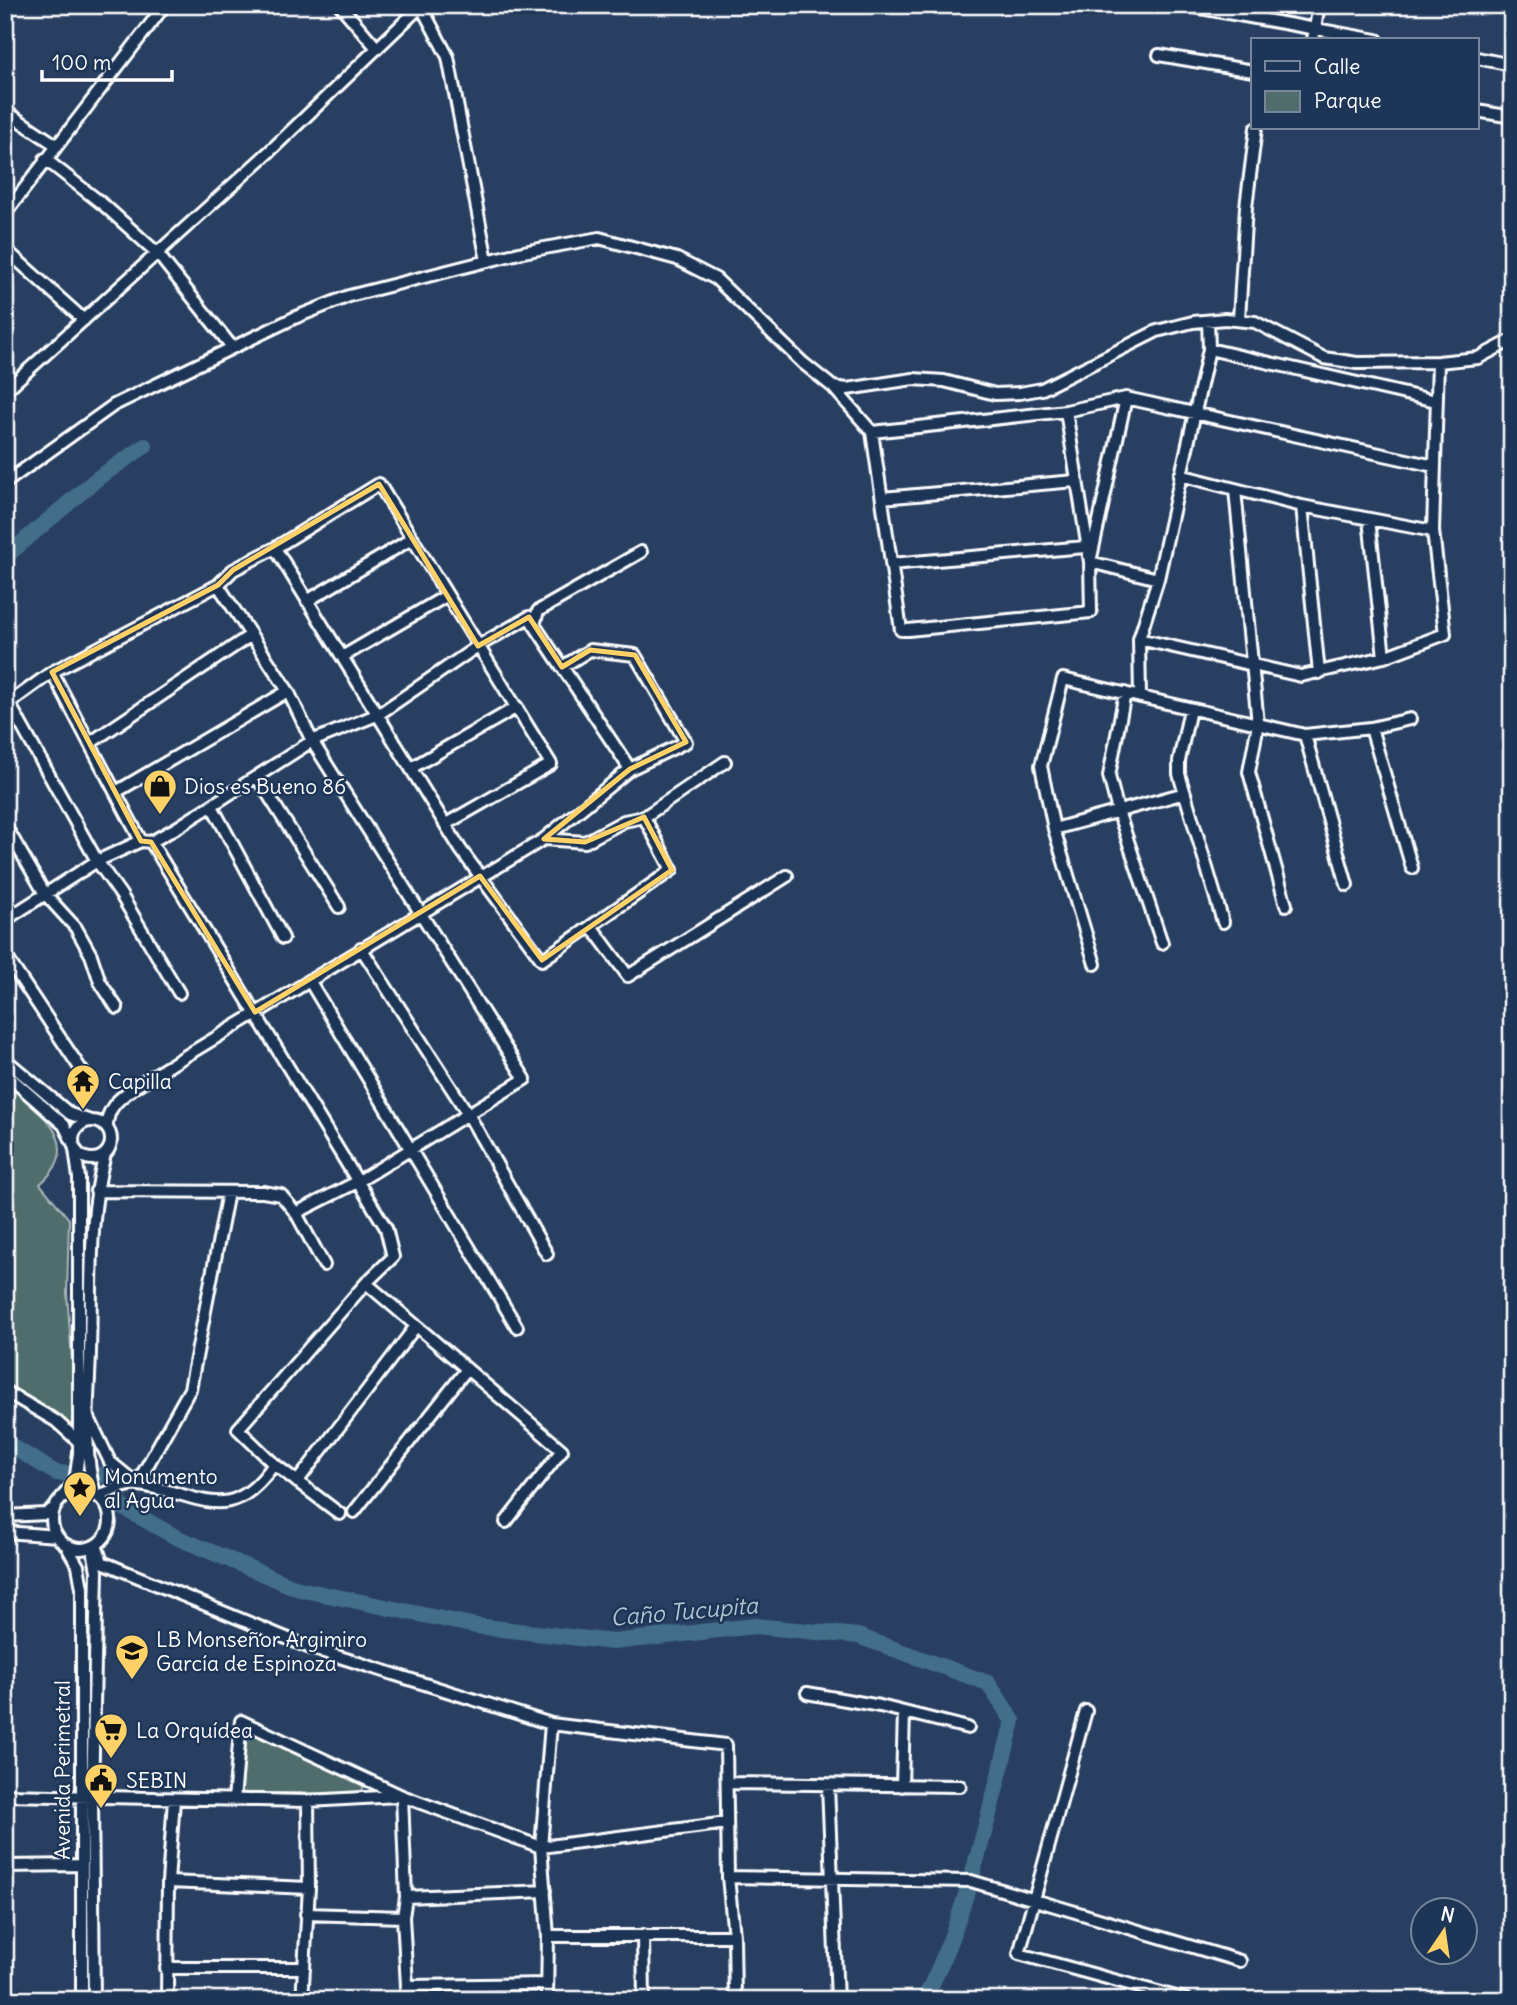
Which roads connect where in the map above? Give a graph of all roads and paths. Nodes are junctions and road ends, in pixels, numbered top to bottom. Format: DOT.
graph roads {
  1 [pos="9,5"];
  2 [pos="165,5"];
  3 [pos="340,5"];
  4 [pos="1183,5"];
  5 [pos="1319,5"];
  6 [pos="5,14"];
  7 [pos="1314,35"];
  8 [pos="1352,38"];
  9 [pos="376,47"];
  10 [pos="1159,55"];
  11 [pos="1478,58"];
  12 [pos="1512,65"];
  13 [pos="1251,71"];
  14 [pos="5,111"];
  15 [pos="1478,111"];
  16 [pos="1512,117"];
  17 [pos="1256,130"];
  18 [pos="56,145"];
  19 [pos="45,159"];
  20 [pos="5,214"];
  21 [pos="5,249"];
  22 [pos="157,253"];
  23 [pos="487,261"];
  24 [pos="1239,319"];
  25 [pos="84,320"];
  26 [pos="1208,321"];
  27 [pos="1512,340"];
  28 [pos="232,348"];
  29 [pos="1209,349"];
  30 [pos="1437,362"];
  31 [pos="833,387"];
  32 [pos="5,391"];
  33 [pos="1126,398"];
  34 [pos="1436,401"];
  35 [pos="1066,411"];
  36 [pos="1193,413"];
  37 [pos="872,432"];
  38 [pos="1434,466"];
  39 [pos="1180,475"];
  40 [pos="1075,481"];
  41 [pos="5,483"];
  42 [pos="1235,490"];
  43 [pos="882,498"];
  44 [pos="1302,506"];
  45 [pos="1368,519"];
  46 [pos="1433,531"];
  47 [pos="413,538"];
  48 [pos="1085,547"];
  49 [pos="275,548"];
  50 [pos="641,552"];
  51 [pos="1090,562"];
  52 [pos="891,564"];
  53 [pos="1158,579"];
  54 [pos="218,585"];
  55 [pos="446,596"];
  56 [pos="307,601"];
  57 [pos="534,625"];
  58 [pos="251,635"];
  59 [pos="1139,639"];
  60 [pos="478,646"];
  61 [pos="342,657"];
  62 [pos="1384,657"];
  63 [pos="1254,665"];
  64 [pos="562,667"];
  65 [pos="52,672"];
  66 [pos="1319,673"];
  67 [pos="288,691"];
  68 [pos="1125,694"];
  69 [pos="1140,697"];
  70 [pos="7,705"];
  71 [pos="517,707"];
  72 [pos="1190,709"];
  73 [pos="379,714"];
  74 [pos="1410,719"];
  75 [pos="1258,724"];
  76 [pos="1371,728"];
  77 [pos="1305,735"];
  78 [pos="312,740"];
  79 [pos="90,743"];
  80 [pos="725,762"];
  81 [pos="411,768"];
  82 [pos="630,769"];
  83 [pos="257,777"];
  84 [pos="116,792"];
  85 [pos="1185,793"];
  86 [pos="212,806"];
  87 [pos="1118,811"];
  88 [pos="644,817"];
  89 [pos="446,824"];
  90 [pos="5,825"];
  91 [pos="1054,829"];
  92 [pos="544,839"];
  93 [pos="146,842"];
  94 [pos="97,861"];
  95 [pos="1412,868"];
  96 [pos="480,876"];
  97 [pos="788,876"];
  98 [pos="1347,885"];
  99 [pos="45,894"];
  100 [pos="1286,905"];
  101 [pos="339,907"];
  102 [pos="420,912"];
  103 [pos="5,920"];
  104 [pos="1223,922"];
  105 [pos="591,926"];
  106 [pos="284,938"];
  107 [pos="1162,943"];
  108 [pos="361,948"];
  109 [pos="5,955"];
  110 [pos="1095,964"];
  111 [pos="309,980"];
  112 [pos="179,993"];
  113 [pos="117,1008"];
  114 [pos="255,1012"];
  115 [pos="5,1059"];
  116 [pos="5,1073"];
  117 [pos="84,1074"];
  118 [pos="468,1114"];
  119 [pos="88,1120"];
  120 [pos="107,1128"];
  121 [pos="74,1146"];
  122 [pos="411,1147"];
  123 [pos="105,1154"];
  124 [pos="359,1181"];
  125 [pos="96,1191"];
  126 [pos="228,1192"];
  127 [pos="296,1213"];
  128 [pos="547,1254"];
  129 [pos="324,1265"];
  130 [pos="366,1283"];
  131 [pos="416,1326"];
  132 [pos="517,1327"];
  133 [pos="467,1370"];
  134 [pos="5,1391"];
  135 [pos="89,1418"];
  136 [pos="78,1441"];
  137 [pos="274,1464"];
  138 [pos="83,1465"];
  139 [pos="297,1482"];
  140 [pos="137,1484"];
  141 [pos="96,1495"];
  142 [pos="58,1503"];
  143 [pos="354,1512"];
  144 [pos="340,1514"];
  145 [pos="5,1516"];
  146 [pos="506,1522"];
  147 [pos="5,1532"];
  148 [pos="57,1536"];
  149 [pos="66,1545"];
  150 [pos="94,1546"];
  151 [pos="807,1693"];
  152 [pos="1086,1711"];
  153 [pos="904,1712"];
  154 [pos="551,1724"];
  155 [pos="968,1728"];
  156 [pos="727,1783"];
  157 [pos="828,1786"];
  158 [pos="902,1786"];
  159 [pos="960,1786"];
  160 [pos="5,1795"];
  161 [pos="87,1796"];
  162 [pos="402,1796"];
  163 [pos="174,1800"];
  164 [pos="234,1800"];
  165 [pos="308,1801"];
  166 [pos="727,1822"];
  167 [pos="541,1847"];
  168 [pos="80,1865"];
  169 [pos="5,1866"];
  170 [pos="727,1877"];
  171 [pos="832,1880"];
  172 [pos="168,1882"];
  173 [pos="309,1888"];
  174 [pos="545,1891"];
  175 [pos="406,1897"];
  176 [pos="1033,1900"];
  177 [pos="306,1914"];
  178 [pos="402,1917"];
  179 [pos="643,1935"];
  180 [pos="548,1936"];
  181 [pos="734,1936"];
  182 [pos="1240,1961"];
  183 [pos="166,1968"];
  184 [pos="303,1968"];
  185 [pos="547,1984"];
  186 [pos="407,1986"];
  187 [pos="82,2000"];
  188 [pos="94,2000"];
  189 [pos="167,2000"];
  190 [pos="302,2000"];
  191 [pos="404,2000"];
  192 [pos="547,2000"];
  193 [pos="644,2000"];
  194 [pos="736,2000"];
  195 [pos="837,2000"];
  196 [pos="1187,2000"];
  1 -- 6 [label="street"];
  2 -- 18 [label="street"];
  3 -- 9 [label="street"];
  4 -- 7 [label="street"];
  5 -- 7 [label="street"];
  7 -- 8 [label="street"];
  9 -- 22 [label="street"];
  9 -- 23 [label="street"];
  10 -- 13 [label="street"];
  11 -- 12 [label="street"];
  14 -- 18 [label="street"];
  15 -- 16 [label="street"];
  17 -- 24 [label="street"];
  18 -- 19 [label="street"];
  19 -- 20 [label="street"];
  19 -- 22 [label="street"];
  21 -- 25 [label="street"];
  22 -- 25 [label="street"];
  22 -- 28 [label="street"];
  23 -- 28 [label="street"];
  23 -- 31 [label="street"];
  24 -- 26 [label="street"];
  24 -- 30 [label="street"];
  25 -- 32 [label="street"];
  26 -- 29 [label="street"];
  26 -- 31 [label="street"];
  27 -- 30 [label="street"];
  28 -- 41 [label="street"];
  29 -- 34 [label="street"];
  29 -- 36 [label="street"];
  30 -- 34 [label="street"];
  31 -- 37 [label="street"];
  33 -- 35 [label="street"];
  33 -- 36 [label="street"];
  33 -- 51 [label="street"];
  34 -- 38 [label="street"];
  35 -- 37 [label="street"];
  35 -- 40 [label="street"];
  36 -- 38 [label="street"];
  36 -- 39 [label="street"];
  37 -- 43 [label="street"];
  38 -- 46 [label="street"];
  39 -- 42 [label="street"];
  39 -- 53 [label="street"];
  40 -- 43 [label="street"];
  40 -- 48 [label="street"];
  42 -- 44 [label="street"];
  42 -- 63 [label="street"];
  43 -- 52 [label="street"];
  44 -- 45 [label="street"];
  44 -- 66 [label="street"];
  45 -- 46 [label="street"];
  45 -- 62 [label="street"];
  46 -- 62 [label="street"];
  47 -- 49 [label="street"];
  47 -- 55 [label="street"];
  47 -- 56 [label="street"];
  48 -- 51 [label="street"];
  48 -- 52 [label="street"];
  49 -- 54 [label="street"];
  49 -- 56 [label="street"];
  50 -- 57 [label="street"];
  51 -- 52 [label="street"];
  51 -- 53 [label="street"];
  53 -- 59 [label="street"];
  54 -- 58 [label="street"];
  54 -- 65 [label="street"];
  55 -- 60 [label="street"];
  55 -- 61 [label="street"];
  56 -- 61 [label="street"];
  57 -- 60 [label="street"];
  57 -- 64 [label="street"];
  58 -- 67 [label="street"];
  58 -- 79 [label="street"];
  59 -- 63 [label="street"];
  59 -- 69 [label="street"];
  60 -- 71 [label="street"];
  60 -- 73 [label="street"];
  61 -- 73 [label="street"];
  62 -- 66 [label="street"];
  63 -- 66 [label="street"];
  63 -- 75 [label="street"];
  64 -- 82 [label="street"];
  64 -- 82 [label="street"];
  65 -- 70 [label="street"];
  65 -- 79 [label="street"];
  67 -- 78 [label="street"];
  67 -- 84 [label="street"];
  68 -- 69 [label="street"];
  68 -- 87 [label="street"];
  68 -- 91 [label="street"];
  69 -- 72 [label="street"];
  70 -- 94 [label="street"];
  71 -- 81 [label="street"];
  71 -- 89 [label="street"];
  72 -- 75 [label="street"];
  72 -- 85 [label="street"];
  73 -- 78 [label="street"];
  73 -- 81 [label="street"];
  74 -- 76 [label="street"];
  75 -- 77 [label="street"];
  75 -- 100 [label="street"];
  76 -- 77 [label="street"];
  76 -- 95 [label="street"];
  77 -- 98 [label="street"];
  78 -- 83 [label="street"];
  78 -- 102 [label="street"];
  79 -- 84 [label="street"];
  80 -- 88 [label="street"];
  81 -- 89 [label="street"];
  82 -- 92 [label="street"];
  83 -- 86 [label="street"];
  83 -- 101 [label="street"];
  84 -- 93 [label="street"];
  85 -- 87 [label="street"];
  85 -- 104 [label="street"];
  86 -- 93 [label="street"];
  86 -- 106 [label="street"];
  87 -- 91 [label="street"];
  87 -- 107 [label="street"];
  88 -- 92 [label="street"];
  88 -- 105 [label="street"];
  89 -- 96 [label="street"];
  90 -- 99 [label="street"];
  91 -- 110 [label="street"];
  92 -- 96 [label="street"];
  93 -- 94 [label="street"];
  93 -- 114 [label="street"];
  94 -- 99 [label="street"];
  94 -- 112 [label="street"];
  96 -- 102 [label="street"];
  96 -- 105 [label="street"];
  97 -- 105 [label="street"];
  99 -- 103 [label="street"];
  99 -- 113 [label="street"];
  102 -- 108 [label="street"];
  102 -- 118 [label="street"];
  108 -- 111 [label="street"];
  108 -- 118 [label="street"];
  109 -- 117 [label="street"];
  111 -- 114 [label="street"];
  111 -- 122 [label="street"];
  114 -- 120 [label="street"];
  114 -- 124 [label="street"];
  115 -- 119 [label="street"];
  116 -- 121 [label="street"];
  118 -- 122 [label="street"];
  118 -- 128 [label="street"];
  119 -- 120 [label="street"];
  119 -- 121 [label="street"];
  120 -- 123 [label="street"];
  121 -- 123 [label="street"];
  121 -- 136 [label="street"];
  122 -- 124 [label="street"];
  122 -- 132 [label="street"];
  123 -- 125 [label="street"];
  124 -- 127 [label="street"];
  124 -- 130 [label="street"];
  125 -- 126 [label="street"];
  125 -- 135 [label="street"];
  126 -- 127 [label="street"];
  126 -- 140 [label="street"];
  127 -- 129 [label="street"];
  130 -- 131 [label="street"];
  130 -- 137 [label="street"];
  131 -- 133 [label="street"];
  131 -- 139 [label="street"];
  133 -- 143 [label="street"];
  133 -- 146 [label="street"];
  134 -- 136 [label="street"];
  135 -- 138 [label="street"];
  135 -- 140 [label="street"];
  136 -- 138 [label="street"];
  137 -- 139 [label="street"];
  137 -- 140 [label="street"];
  138 -- 141 [label="street"];
  138 -- 142 [label="street"];
  139 -- 144 [label="street"];
  140 -- 141 [label="street"];
  141 -- 142 [label="street"];
  141 -- 150 [label="street"];
  142 -- 145 [label="street"];
  142 -- 148 [label="street"];
  147 -- 148 [label="street"];
  148 -- 149 [label="street"];
  149 -- 150 [label="street"];
  149 -- 161 [label="street, Avenida Perimetral"];
  150 -- 154 [label="street"];
  150 -- 161 [label="street, Avenida Perimetral"];
  151 -- 153 [label="street"];
  152 -- 176 [label="street"];
  153 -- 155 [label="street"];
  153 -- 158 [label="street"];
  154 -- 156 [label="street"];
  154 -- 167 [label="street"];
  156 -- 157 [label="street"];
  156 -- 166 [label="street"];
  157 -- 158 [label="street"];
  157 -- 171 [label="street"];
  158 -- 159 [label="street"];
  160 -- 161 [label="street"];
  161 -- 163 [label="street"];
  161 -- 168 [label="street, Avenida Perimetral"];
  161 -- 188 [label="street, Avenida Perimetral"];
  162 -- 164 [label="street"];
  162 -- 165 [label="street"];
  162 -- 167 [label="street"];
  162 -- 175 [label="street"];
  163 -- 164 [label="street"];
  163 -- 172 [label="street"];
  164 -- 165 [label="street"];
  165 -- 173 [label="street"];
  166 -- 167 [label="street"];
  166 -- 170 [label="street"];
  167 -- 174 [label="street"];
  168 -- 169 [label="street"];
  168 -- 187 [label="street, Avenida Perimetral"];
  170 -- 171 [label="street"];
  170 -- 181 [label="street"];
  171 -- 176 [label="street"];
  171 -- 195 [label="street"];
  172 -- 173 [label="street"];
  172 -- 183 [label="street"];
  173 -- 177 [label="street"];
  174 -- 175 [label="street"];
  174 -- 180 [label="street"];
  175 -- 178 [label="street"];
  176 -- 182 [label="street"];
  176 -- 196 [label="street"];
  177 -- 178 [label="street"];
  177 -- 184 [label="street"];
  178 -- 186 [label="street"];
  179 -- 180 [label="street"];
  179 -- 181 [label="street"];
  179 -- 193 [label="street"];
  180 -- 185 [label="street"];
  181 -- 194 [label="street"];
  183 -- 184 [label="street"];
  183 -- 189 [label="street"];
  184 -- 190 [label="street"];
  185 -- 186 [label="street"];
  185 -- 192 [label="street"];
  186 -- 191 [label="street"];
}
